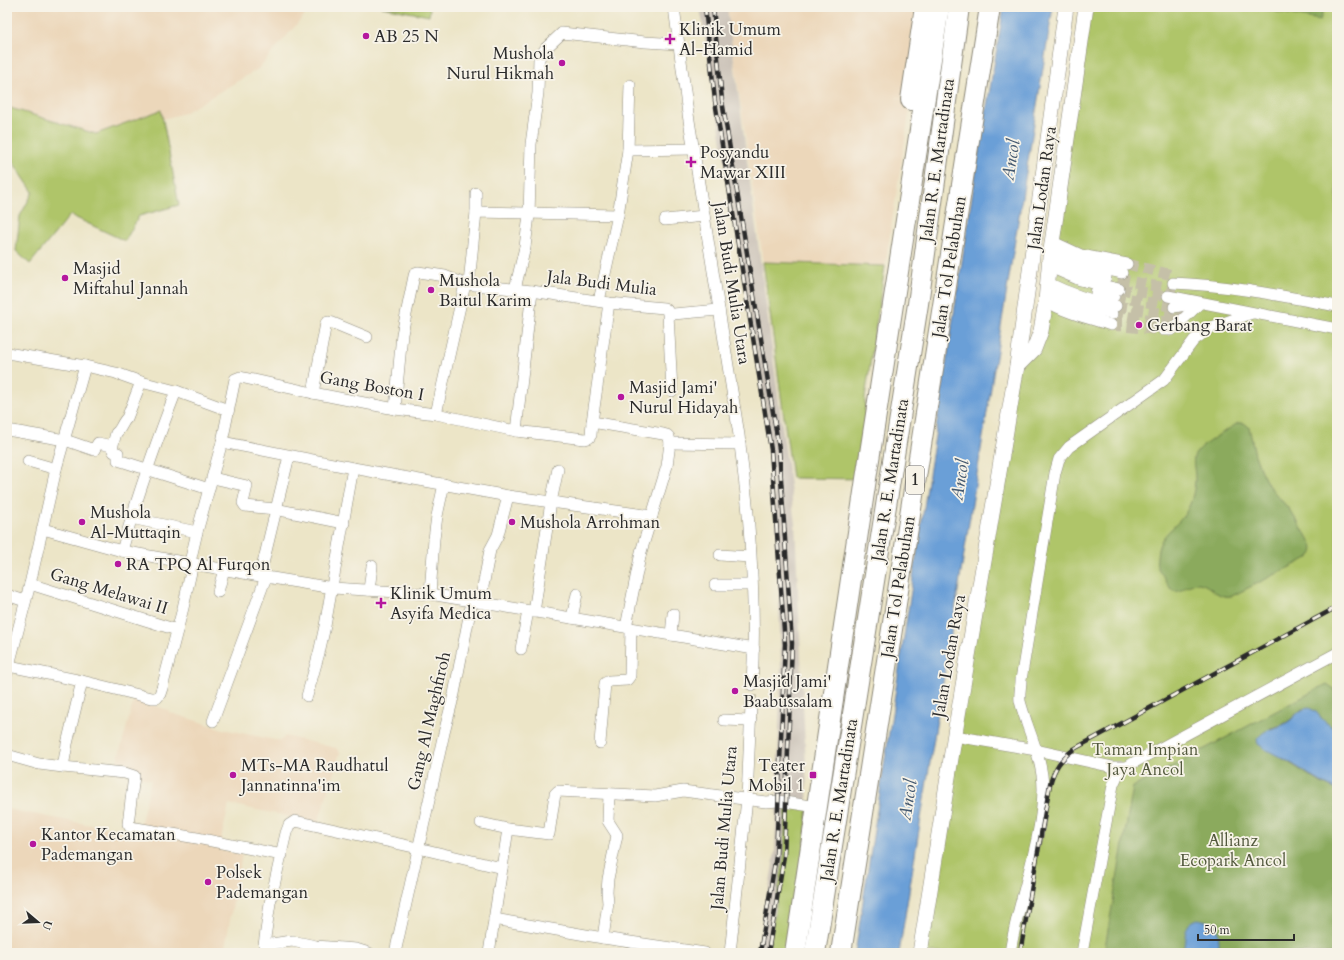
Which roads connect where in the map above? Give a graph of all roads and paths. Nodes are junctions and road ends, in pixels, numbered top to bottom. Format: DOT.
graph roads {
  1 [pos="674,7"];
  2 [pos="925,7"];
  3 [pos="939,7"];
  4 [pos="959,7"];
  5 [pos="963,7"];
  6 [pos="990,7"];
  7 [pos="1066,7"];
  8 [pos="1086,7"];
  9 [pos="679,44"];
  10 [pos="630,85"];
  11 [pos="694,149"];
  12 [pos="628,150"];
  13 [pos="476,193"];
  14 [pos="476,212"];
  15 [pos="529,214"];
  16 [pos="618,215"];
  17 [pos="704,216"];
  18 [pos="665,220"];
  19 [pos="1049,270"];
  20 [pos="467,284"];
  21 [pos="515,289"];
  22 [pos="532,291"];
  23 [pos="1117,293"];
  24 [pos="604,302"];
  25 [pos="1200,303"];
  26 [pos="1337,306"];
  27 [pos="1174,307"];
  28 [pos="719,310"];
  29 [pos="1252,313"];
  30 [pos="673,314"];
  31 [pos="1163,330"];
  32 [pos="1337,330"];
  33 [pos="367,337"];
  34 [pos="7,353"];
  35 [pos="85,366"];
  36 [pos="1017,366"];
  37 [pos="141,382"];
  38 [pos="176,391"];
  39 [pos="672,391"];
  40 [pos="313,393"];
  41 [pos="395,408"];
  42 [pos="228,410"];
  43 [pos="436,414"];
  44 [pos="592,422"];
  45 [pos="7,430"];
  46 [pos="516,431"];
  47 [pos="65,440"];
  48 [pos="222,442"];
  49 [pos="670,443"];
  50 [pos="740,444"];
  51 [pos="112,446"];
  52 [pos="289,456"];
  53 [pos="28,461"];
  54 [pos="353,468"];
  55 [pos="56,469"];
  56 [pos="148,469"];
  57 [pos="558,469"];
  58 [pos="213,478"];
  59 [pos="866,479"];
  60 [pos="444,484"];
  61 [pos="210,489"];
  62 [pos="508,496"];
  63 [pos="551,502"];
  64 [pos="275,509"];
  65 [pos="652,516"];
  66 [pos="131,518"];
  67 [pos="344,523"];
  68 [pos="43,529"];
  69 [pos="197,532"];
  70 [pos="122,551"];
  71 [pos="720,555"];
  72 [pos="750,557"];
  73 [pos="192,563"];
  74 [pos="372,566"];
  75 [pos="224,569"];
  76 [pos="263,576"];
  77 [pos="30,584"];
  78 [pos="715,584"];
  79 [pos="751,585"];
  80 [pos="333,588"];
  81 [pos="369,590"];
  82 [pos="218,592"];
  83 [pos="430,594"];
  84 [pos="578,594"];
  85 [pos="7,595"];
  86 [pos="26,601"];
  87 [pos="476,602"];
  88 [pos="531,611"];
  89 [pos="674,614"];
  90 [pos="572,618"];
  91 [pos="628,627"];
  92 [pos="177,630"];
  93 [pos="671,634"];
  94 [pos="521,649"];
  95 [pos="754,649"];
  96 [pos="1337,654"];
  97 [pos="8,669"];
  98 [pos="82,681"];
  99 [pos="752,685"];
  100 [pos="307,696"];
  101 [pos="751,706"];
  102 [pos="724,720"];
  103 [pos="213,721"];
  104 [pos="751,721"];
  105 [pos="955,736"];
  106 [pos="600,743"];
  107 [pos="1036,750"];
  108 [pos="7,755"];
  109 [pos="63,767"];
  110 [pos="1126,767"];
  111 [pos="609,794"];
  112 [pos="746,799"];
  113 [pos="817,808"];
  114 [pos="482,823"];
  115 [pos="508,829"];
  116 [pos="418,848"];
  117 [pos="282,855"];
  118 [pos="502,868"];
  119 [pos="494,919"];
  120 [pos="603,938"];
  121 [pos="369,953"];
  122 [pos="395,953"];
  123 [pos="489,953"];
  124 [pos="705,953"];
  125 [pos="730,953"];
  126 [pos="795,953"];
  127 [pos="815,953"];
  128 [pos="820,953"];
  129 [pos="841,953"];
  130 [pos="920,953"];
  131 [pos="1010,953"];
  132 [pos="1082,953"];
  1 -- 9 [label="street, Jalan Budi Mulia Utara"];
  2 -- 59 [label="highway"];
  3 -- 59 [label="highway, Jalan R. E. Martadinata"];
  4 -- 127 [label="highway, Jalan R. E. Martadinata / 1"];
  5 -- 128 [label="highway, Jalan Tol Pelabuhan / 1"];
  6 -- 129 [label="highway, Jalan Tol Pelabuhan / 1"];
  7 -- 36 [label="main road, Jalan Lodan Raya"];
  8 -- 19 [label="main road, Jalan Lodan Raya"];
  9 -- 11 [label="street, Jalan Budi Mulia Utara"];
  9 -- 15 [label="street"];
  10 -- 12 [label="street"];
  11 -- 12 [label="street"];
  11 -- 17 [label="street, Jalan Budi Mulia Utara"];
  12 -- 16 [label="street"];
  13 -- 14 [label="street"];
  14 -- 15 [label="street"];
  14 -- 20 [label="street"];
  15 -- 16 [label="street"];
  15 -- 21 [label="street"];
  16 -- 24 [label="street"];
  17 -- 18 [label="street"];
  17 -- 28 [label="street, Jalan Budi Mulia Utara"];
  19 -- 23 [label="street"];
  19 -- 23 [label="street"];
  19 -- 23 [label="street"];
  19 -- 23 [label="street"];
  19 -- 36 [label="main road, Jalan Lodan Raya"];
  20 -- 21 [label="street, Jala Budi Mulia"];
  20 -- 41 [label="street, Jala Budi Mulia"];
  20 -- 43 [label="street"];
  21 -- 22 [label="street, Jala Budi Mulia"];
  22 -- 24 [label="street, Jala Budi Mulia"];
  22 -- 46 [label="street"];
  24 -- 39 [label="street, Jala Budi Mulia"];
  24 -- 44 [label="street"];
  25 -- 26 [label="street"];
  25 -- 27 [label="street"];
  25 -- 29 [label="street"];
  25 -- 31 [label="street"];
  28 -- 30 [label="street"];
  28 -- 50 [label="street, Jalan Budi Mulia Utara"];
  29 -- 32 [label="street"];
  29 -- 107 [label="street"];
  33 -- 40 [label="street"];
  34 -- 35 [label="street"];
  35 -- 37 [label="street"];
  35 -- 47 [label="street"];
  36 -- 105 [label="main road, Jalan Lodan Raya"];
  37 -- 38 [label="street"];
  37 -- 51 [label="street"];
  38 -- 42 [label="street"];
  38 -- 56 [label="street"];
  40 -- 41 [label="street, Gang Boston I"];
  40 -- 42 [label="street, Gang Boston I"];
  41 -- 43 [label="street, Gang Boston I"];
  42 -- 48 [label="street, Gang Boston I"];
  43 -- 46 [label="street, Gang Boston I"];
  44 -- 46 [label="street, Gang Boston I"];
  44 -- 49 [label="street"];
  45 -- 47 [label="street"];
  47 -- 51 [label="street"];
  47 -- 55 [label="street"];
  48 -- 52 [label="street"];
  48 -- 58 [label="street, Gang Boston I"];
  49 -- 50 [label="street"];
  49 -- 65 [label="street"];
  50 -- 72 [label="street, Jalan Budi Mulia Utara"];
  51 -- 56 [label="street"];
  52 -- 54 [label="street"];
  52 -- 64 [label="street"];
  53 -- 55 [label="street"];
  54 -- 60 [label="street"];
  54 -- 67 [label="street"];
  55 -- 68 [label="street"];
  56 -- 61 [label="street"];
  56 -- 66 [label="street"];
  57 -- 63 [label="street"];
  58 -- 61 [label="street, Gang Boston I"];
  58 -- 64 [label="street"];
  59 -- 113 [label="highway, Jalan R. E. Martadinata"];
  60 -- 62 [label="street"];
  60 -- 83 [label="street"];
  61 -- 69 [label="street, Gang Boston I"];
  62 -- 63 [label="street"];
  62 -- 87 [label="street, Gang Al Maghfiroh"];
  63 -- 65 [label="street"];
  63 -- 88 [label="street"];
  64 -- 67 [label="street"];
  64 -- 76 [label="street"];
  65 -- 91 [label="street"];
  66 -- 69 [label="street"];
  66 -- 70 [label="street"];
  67 -- 80 [label="street"];
  68 -- 70 [label="street"];
  68 -- 77 [label="street"];
  69 -- 73 [label="street, Gang Boston I"];
  70 -- 73 [label="street"];
  71 -- 72 [label="street"];
  72 -- 79 [label="street, Jalan Budi Mulia Utara"];
  73 -- 75 [label="street"];
  73 -- 92 [label="street, Gang Boston I"];
  74 -- 81 [label="street"];
  75 -- 76 [label="street"];
  75 -- 82 [label="street"];
  76 -- 80 [label="street"];
  76 -- 103 [label="street"];
  77 -- 86 [label="street"];
  77 -- 92 [label="street, Gang Melawai II"];
  78 -- 79 [label="street"];
  79 -- 95 [label="street, Jalan Budi Mulia Utara"];
  80 -- 81 [label="street"];
  80 -- 100 [label="street"];
  81 -- 83 [label="street"];
  83 -- 87 [label="street"];
  84 -- 90 [label="street"];
  85 -- 86 [label="street"];
  86 -- 97 [label="street"];
  87 -- 88 [label="street"];
  87 -- 116 [label="street, Gang Al Maghfiroh"];
  88 -- 90 [label="street"];
  88 -- 94 [label="street"];
  89 -- 93 [label="street"];
  90 -- 91 [label="street"];
  91 -- 93 [label="street"];
  91 -- 106 [label="street"];
  92 -- 98 [label="street, Gang Boston I"];
  93 -- 95 [label="street"];
  95 -- 99 [label="street, Jalan Budi Mulia Utara"];
  96 -- 110 [label="street"];
  97 -- 98 [label="street"];
  98 -- 109 [label="street"];
  101 -- 104 [label="street, Jalan Budi Mulia Utara"];
  102 -- 104 [label="street"];
  104 -- 112 [label="street, Jalan Budi Mulia Utara"];
  105 -- 107 [label="street"];
  105 -- 130 [label="main road, Jalan Lodan Raya"];
  107 -- 110 [label="street"];
  107 -- 131 [label="street"];
  108 -- 109 [label="street"];
  109 -- 117 [label="street"];
  110 -- 132 [label="street"];
  111 -- 112 [label="street"];
  111 -- 115 [label="street"];
  111 -- 120 [label="street"];
  112 -- 113 [label="street"];
  112 -- 125 [label="street, Jalan Budi Mulia Utara"];
  113 -- 126 [label="highway, Jalan R. E. Martadinata"];
  114 -- 115 [label="street"];
  115 -- 118 [label="street"];
  116 -- 117 [label="street"];
  116 -- 118 [label="street"];
  116 -- 122 [label="street, Gang Al Maghfiroh"];
  117 -- 121 [label="street"];
  118 -- 119 [label="street"];
  119 -- 120 [label="street"];
  119 -- 123 [label="street"];
  120 -- 124 [label="street"];
}
